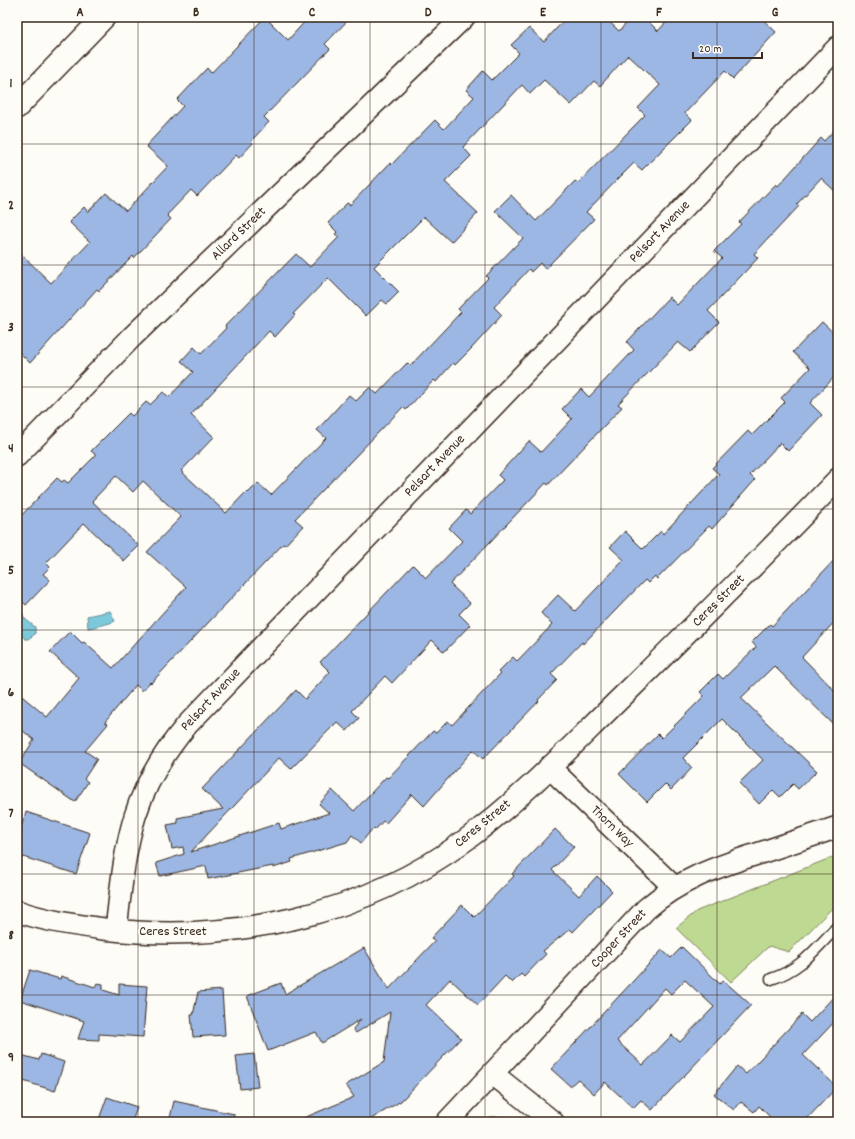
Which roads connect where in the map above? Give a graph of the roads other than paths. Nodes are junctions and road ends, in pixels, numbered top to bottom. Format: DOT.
graph roads {
  1 [pos="104,17"];
  2 [pos="464,17"];
  3 [pos="838,47"];
  4 [pos="17,107"];
  5 [pos="17,456"];
  6 [pos="838,479"];
  7 [pos="549,767"];
  8 [pos="838,827"];
  9 [pos="674,887"];
  10 [pos="17,911"];
  11 [pos="838,926"];
  12 [pos="116,930"];
  13 [pos="772,979"];
  14 [pos="493,1074"];
  15 [pos="448,1122"];
  16 [pos="553,1122"];
  1 -- 4 [label="main road"];
  2 -- 5 [label="street, Allard Street"];
  3 -- 12 [label="street, Pelsart Avenue"];
  6 -- 7 [label="street, Ceres Street"];
  7 -- 9 [label="street, Thorn Way"];
  7 -- 12 [label="street, Ceres Street"];
  8 -- 9 [label="street, Cooper Street"];
  9 -- 14 [label="street, Cooper Street"];
  10 -- 12 [label="street, Ceres Street"];
  11 -- 13 [label="lane"];
  14 -- 15 [label="street, Cooper Street"];
  14 -- 16 [label="street"];
}
